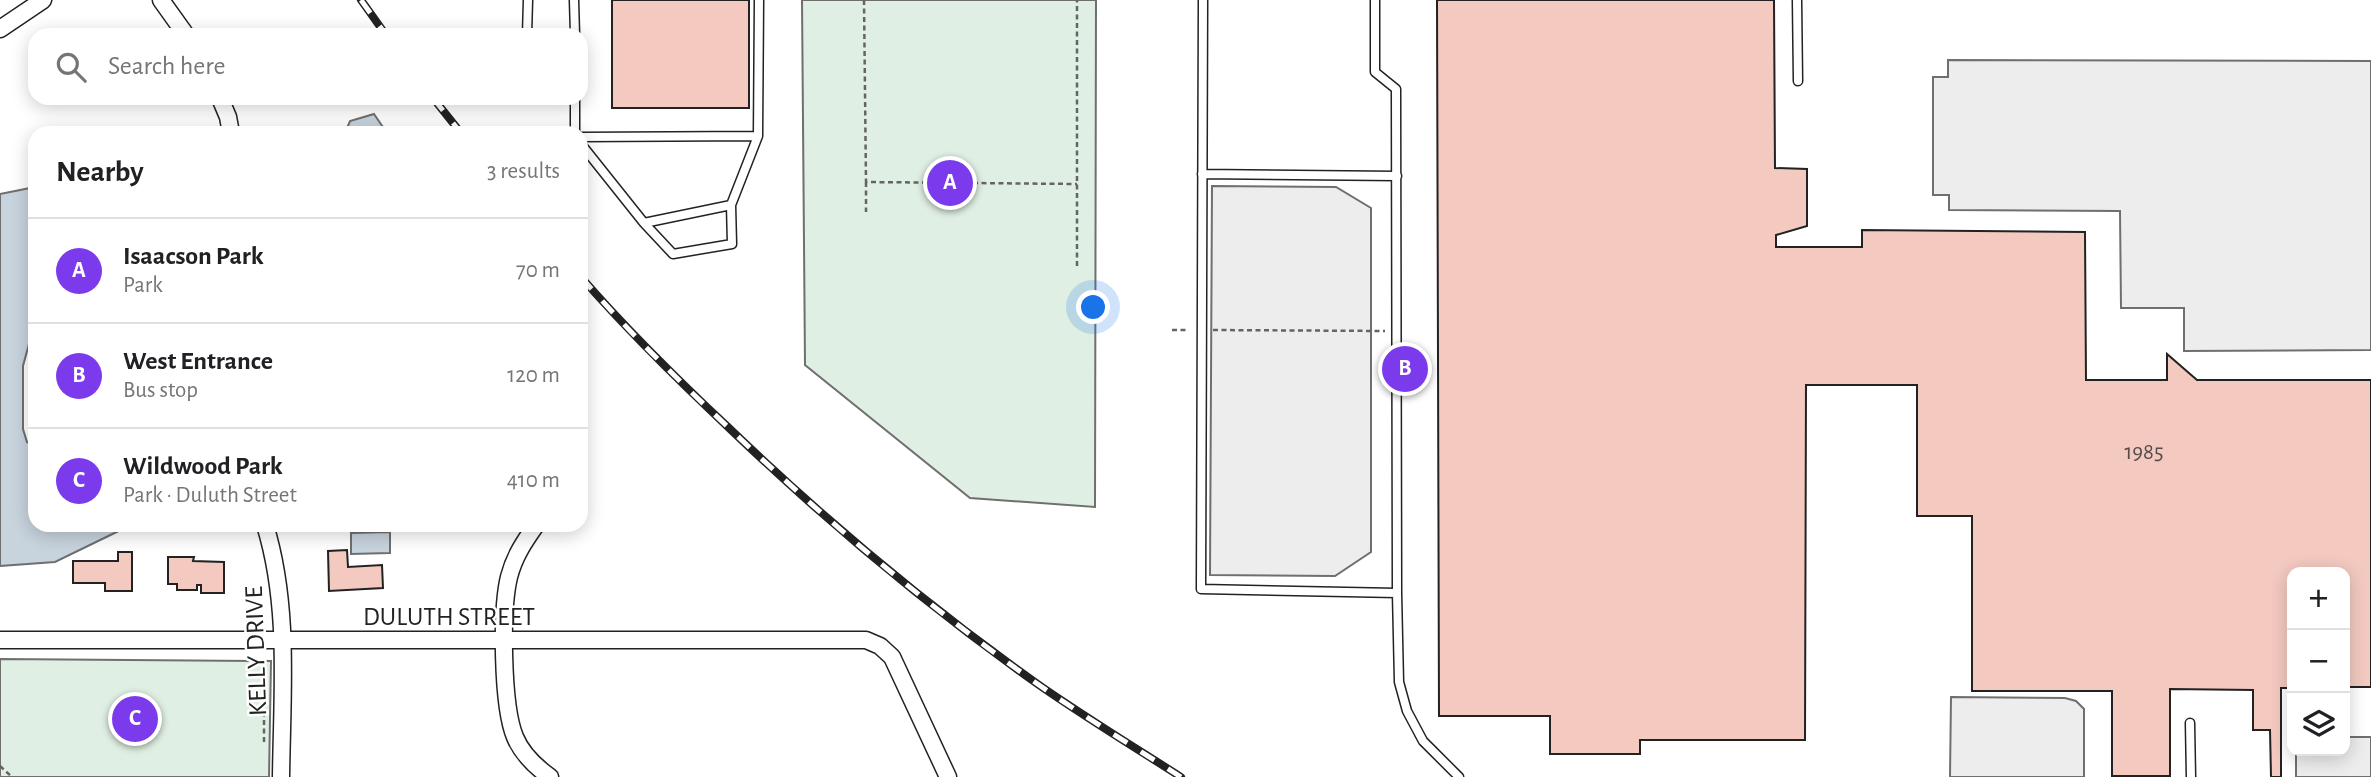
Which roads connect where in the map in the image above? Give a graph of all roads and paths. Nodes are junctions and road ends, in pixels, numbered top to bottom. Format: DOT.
graph roads {
  1 [pos="43,0"];
  2 [pos="161,0"];
  3 [pos="527,0"];
  4 [pos="574,0"];
  5 [pos="759,0"];
  6 [pos="863,0"];
  7 [pos="1077,0"];
  8 [pos="1203,0"];
  9 [pos="1375,0"];
  10 [pos="1797,0"];
  11 [pos="181,28"];
  12 [pos="527,28"];
  13 [pos="575,28"];
  14 [pos="0,29"];
  15 [pos="1798,81"];
  16 [pos="223,105"];
  17 [pos="575,105"];
  18 [pos="229,126"];
  19 [pos="575,126"];
  20 [pos="758,136"];
  21 [pos="588,137"];
  22 [pos="588,154"];
  23 [pos="1202,174"];
  24 [pos="1397,176"];
  25 [pos="866,182"];
  26 [pos="1077,184"];
  27 [pos="732,205"];
  28 [pos="866,212"];
  29 [pos="644,223"];
  30 [pos="1077,266"];
  31 [pos="1172,330"];
  32 [pos="1202,330"];
  33 [pos="1396,332"];
  34 [pos="267,532"];
  35 [pos="531,532"];
  36 [pos="1397,593"];
  37 [pos="0,640"];
  38 [pos="264,640"];
  39 [pos="282,640"];
  40 [pos="505,641"];
  41 [pos="2190,723"];
  42 [pos="264,750"];
  43 [pos="0,766"];
  44 [pos="12,777"];
  45 [pos="281,777"];
  46 [pos="550,777"];
  47 [pos="948,777"];
  48 [pos="1459,777"];
  49 [pos="2192,777"];
  1 -- 14 [label="street"];
  2 -- 11 [label="street"];
  3 -- 12 [label="lane"];
  4 -- 13 [label="lane"];
  5 -- 20 [label="lane"];
  6 -- 25 [label="path"];
  7 -- 26 [label="path"];
  8 -- 23 [label="lane"];
  9 -- 24 [label="lane"];
  10 -- 15 [label="lane"];
  16 -- 18 [label="street"];
  17 -- 19 [label="lane"];
  20 -- 21 [label="lane"];
  20 -- 27 [label="lane"];
  22 -- 29 [label="lane"];
  23 -- 24 [label="lane"];
  23 -- 32 [label="lane"];
  24 -- 33 [label="lane"];
  25 -- 26 [label="path"];
  25 -- 28 [label="path"];
  26 -- 30 [label="path"];
  27 -- 29 [label="lane"];
  27 -- 29 [label="lane"];
  31 -- 32 [label="path"];
  32 -- 33 [label="path"];
  32 -- 36 [label="lane"];
  33 -- 36 [label="lane"];
  34 -- 39 [label="street, KELLY DRIVE"];
  35 -- 40 [label="street"];
  36 -- 48 [label="lane"];
  37 -- 38 [label="street, DULUTH STREET"];
  38 -- 39 [label="street, DULUTH STREET"];
  38 -- 42 [label="path"];
  39 -- 40 [label="street, DULUTH STREET"];
  39 -- 45 [label="street, KELLY DRIVE"];
  40 -- 46 [label="street"];
  40 -- 47 [label="street, DULUTH STREET"];
  41 -- 49 [label="lane"];
  43 -- 44 [label="path"];
}
